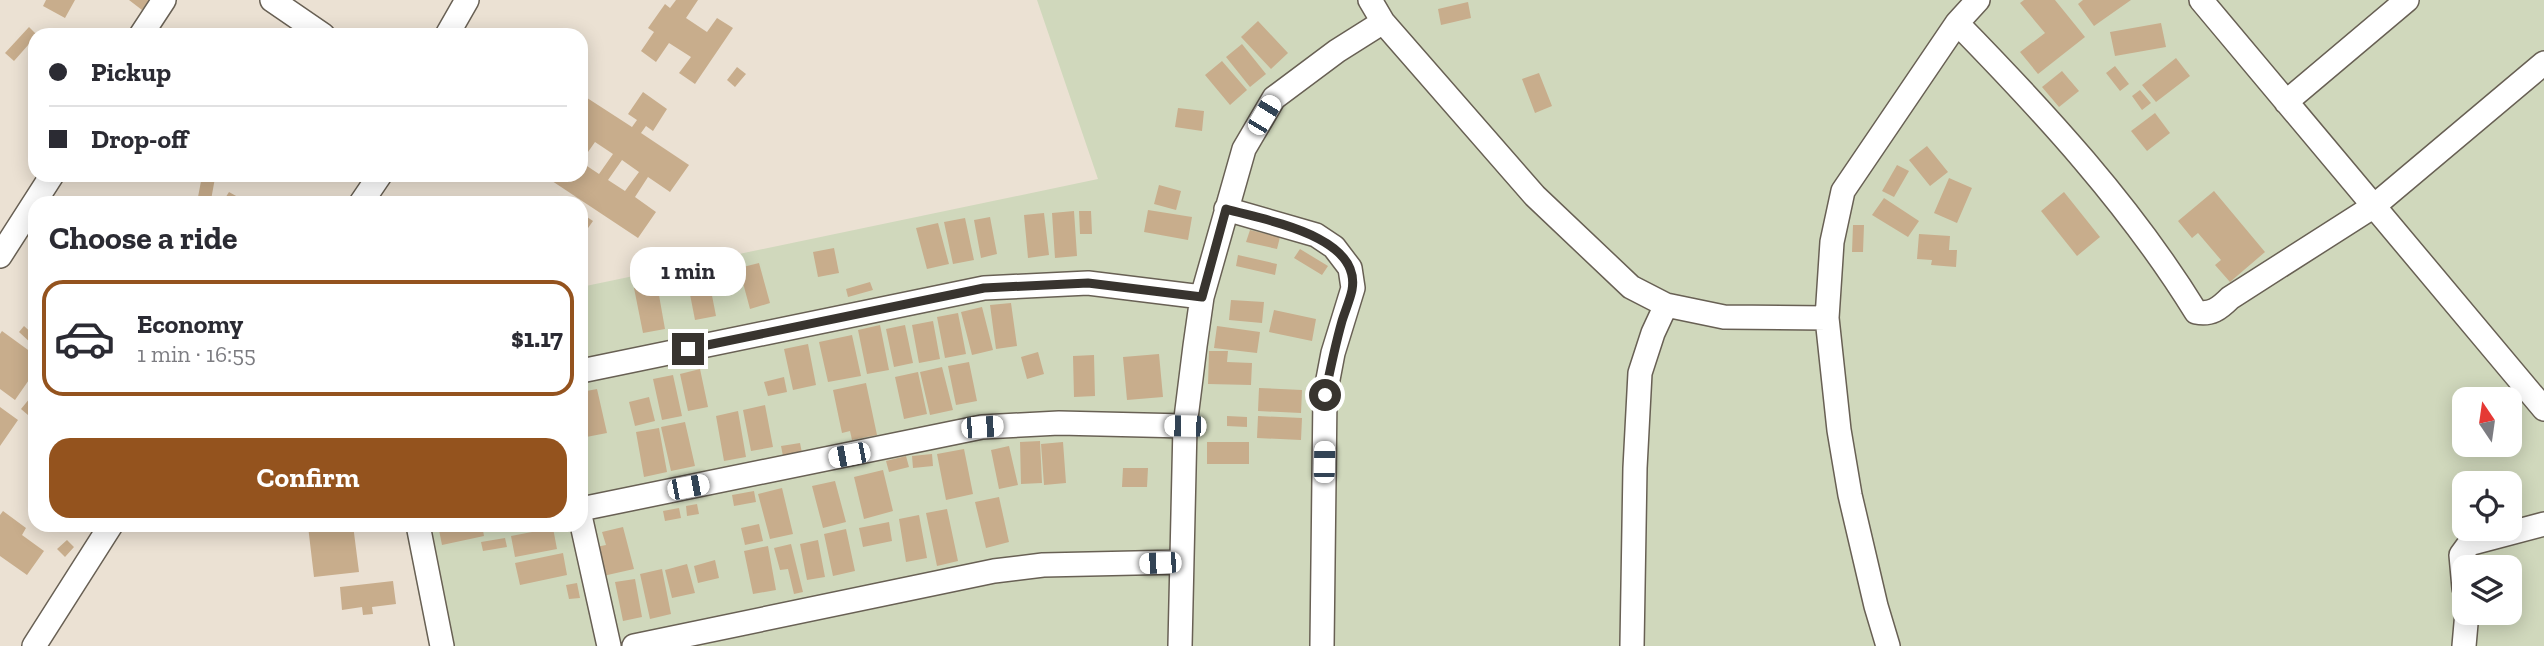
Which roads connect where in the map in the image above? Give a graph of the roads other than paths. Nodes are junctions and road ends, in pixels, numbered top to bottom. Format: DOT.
graph roads {
  1 [pos="163,0"];
  2 [pos="272,0"];
  3 [pos="467,0"];
  4 [pos="1370,0"];
  5 [pos="1978,0"];
  6 [pos="2201,0"];
  7 [pos="2407,0"];
  8 [pos="1382,22"];
  9 [pos="1957,23"];
  10 [pos="145,28"];
  11 [pos="313,28"];
  12 [pos="451,28"];
  13 [pos="2544,63"];
  14 [pos="2286,102"];
  15 [pos="2374,206"];
  16 [pos="1226,209"];
  17 [pos="28,212"];
  18 [pos="0,256"];
  19 [pos="1202,297"];
  20 [pos="1666,305"];
  21 [pos="1827,318"];
  22 [pos="588,370"];
  23 [pos="2544,409"];
  24 [pos="1185,426"];
  25 [pos="588,508"];
  26 [pos="2544,524"];
  27 [pos="107,532"];
  28 [pos="419,532"];
  29 [pos="584,532"];
  30 [pos="2461,555"];
  31 [pos="1181,562"];
  32 [pos="2466,625"];
  33 [pos="34,646"];
  34 [pos="442,646"];
  35 [pos="609,646"];
  36 [pos="634,646"];
  37 [pos="1180,646"];
  38 [pos="1322,646"];
  39 [pos="1632,646"];
  40 [pos="1888,646"];
  41 [pos="2464,646"];
  1 -- 10 [label="street"];
  2 -- 11 [label="street"];
  3 -- 12 [label="street"];
  4 -- 8 [label="street"];
  5 -- 9 [label="street"];
  6 -- 14 [label="street"];
  7 -- 14 [label="street"];
  8 -- 16 [label="street"];
  8 -- 20 [label="street"];
  9 -- 15 [label="street"];
  9 -- 21 [label="street"];
  13 -- 15 [label="street"];
  14 -- 15 [label="street"];
  15 -- 23 [label="street"];
  16 -- 19 [label="street"];
  16 -- 38 [label="street"];
  17 -- 18 [label="street"];
  19 -- 22 [label="street"];
  19 -- 24 [label="street"];
  20 -- 21 [label="street"];
  20 -- 39 [label="street"];
  21 -- 40 [label="street"];
  24 -- 25 [label="street"];
  24 -- 31 [label="street"];
  26 -- 30 [label="street"];
  27 -- 33 [label="street"];
  28 -- 34 [label="street"];
  29 -- 35 [label="street"];
  31 -- 36 [label="street"];
  31 -- 37 [label="street"];
  32 -- 41 [label="street"];
}
